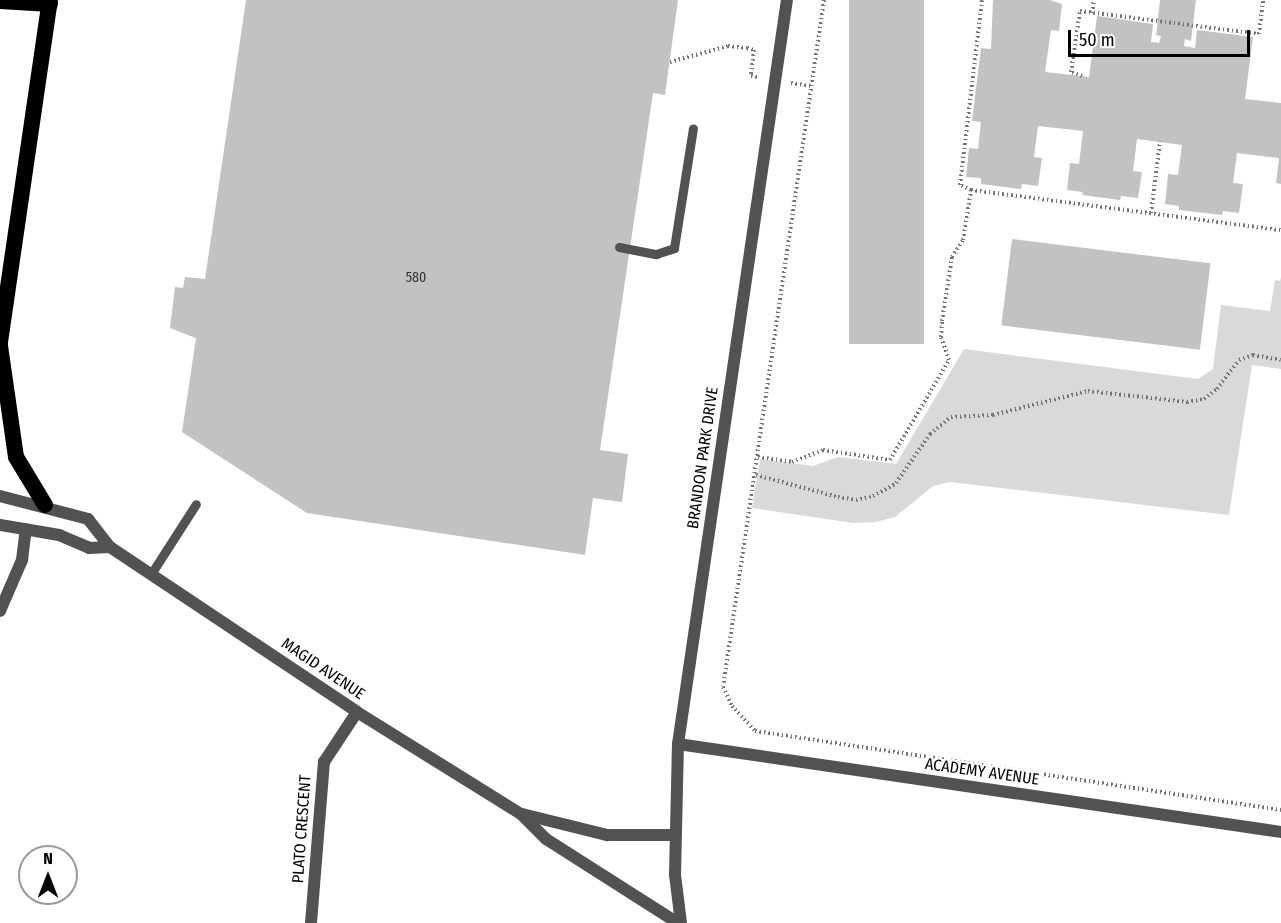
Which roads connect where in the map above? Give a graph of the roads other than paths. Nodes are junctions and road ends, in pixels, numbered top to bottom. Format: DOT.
graph roads {
  1 [pos="788,0"];
  2 [pos="0,1"];
  3 [pos="50,2"];
  4 [pos="693,128"];
  5 [pos="619,247"];
  6 [pos="0,344"];
  7 [pos="0,496"];
  8 [pos="196,504"];
  9 [pos="45,505"];
  10 [pos="0,525"];
  11 [pos="26,529"];
  12 [pos="110,547"];
  13 [pos="151,574"];
  14 [pos="0,611"];
  15 [pos="357,712"];
  16 [pos="678,744"];
  17 [pos="521,814"];
  18 [pos="1281,832"];
  19 [pos="674,835"];
  20 [pos="311,923"];
  21 [pos="679,923"];
  1 -- 16 [label="street, BRANDON PARK DRIVE"];
  2 -- 3 [label="highway"];
  3 -- 6 [label="highway"];
  4 -- 5 [label="lane"];
  6 -- 9 [label="highway"];
  7 -- 9 [label="street, MAGID AVENUE"];
  8 -- 13 [label="lane"];
  9 -- 12 [label="street, MAGID AVENUE"];
  10 -- 11 [label="street, MAGID AVENUE"];
  11 -- 12 [label="street, MAGID AVENUE"];
  11 -- 14 [label="street"];
  12 -- 13 [label="street, MAGID AVENUE"];
  13 -- 15 [label="street, MAGID AVENUE"];
  15 -- 17 [label="street, MAGID AVENUE"];
  15 -- 20 [label="street, PLATO CRESCENT"];
  16 -- 18 [label="street, ACADEMY AVENUE"];
  16 -- 19 [label="street, BRANDON PARK DRIVE"];
  17 -- 19 [label="street, MAGID AVENUE"];
  17 -- 21 [label="street, MAGID AVENUE"];
  19 -- 21 [label="street, BRANDON PARK DRIVE"];
}
